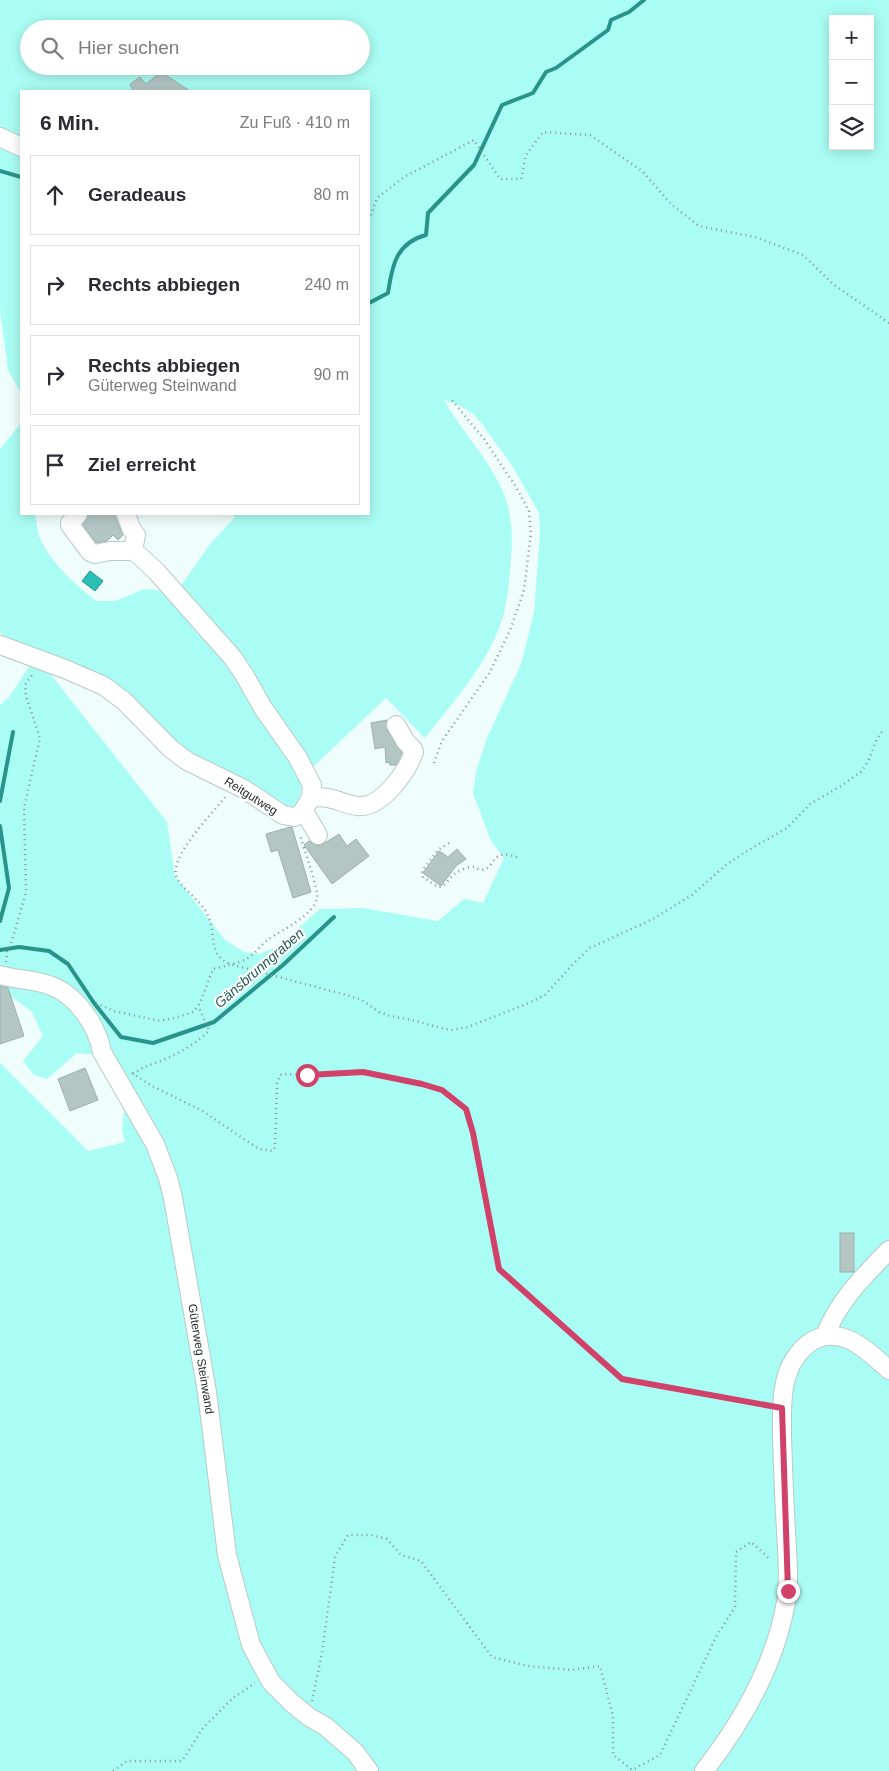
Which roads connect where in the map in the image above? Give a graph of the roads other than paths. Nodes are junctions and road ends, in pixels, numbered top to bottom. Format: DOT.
graph roads {
  1 [pos="0,137"];
  2 [pos="20,147"];
  3 [pos="77,515"];
  4 [pos="126,515"];
  5 [pos="132,549"];
  6 [pos="0,645"];
  7 [pos="396,726"];
  8 [pos="304,809"];
  9 [pos="318,835"];
  10 [pos="0,975"];
  11 [pos="889,1250"];
  12 [pos="825,1336"];
  13 [pos="889,1370"];
  14 [pos="369,1771"];
  15 [pos="704,1771"];
  1 -- 2 [label="street"];
  3 -- 5 [label="street"];
  4 -- 5 [label="street"];
  5 -- 8 [label="street"];
  6 -- 8 [label="street, Reitgutweg"];
  7 -- 8 [label="street, Reitgutweg"];
  8 -- 9 [label="street"];
  10 -- 14 [label="street, Güterweg Steinwand"];
  11 -- 12 [label="street"];
  12 -- 13 [label="street"];
  12 -- 15 [label="street"];
}
